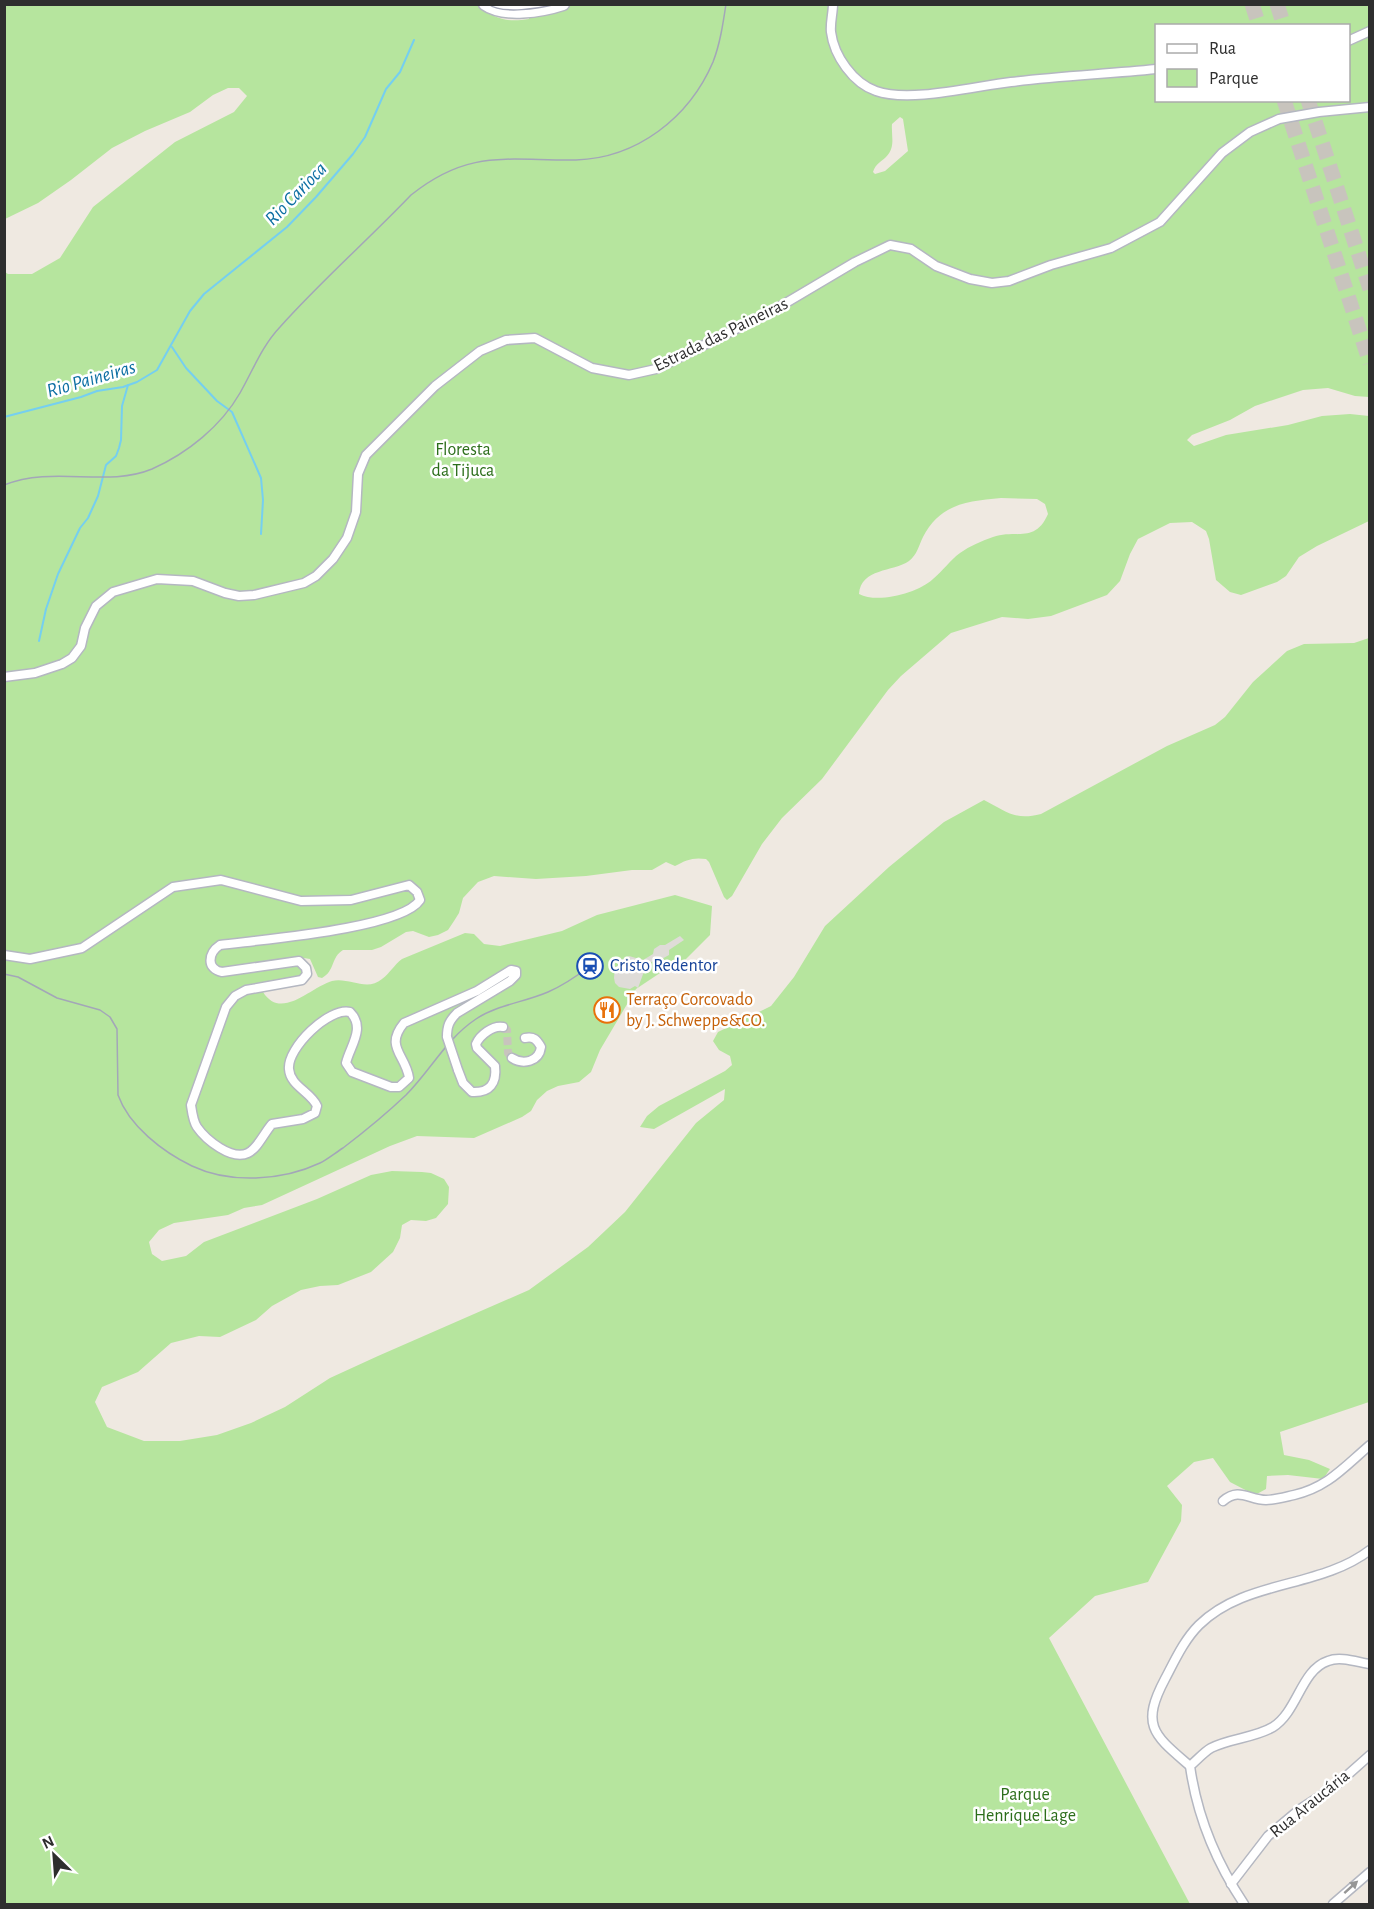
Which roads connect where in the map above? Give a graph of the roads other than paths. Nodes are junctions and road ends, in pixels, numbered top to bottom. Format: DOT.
graph roads {
  1 [pos="485,4"];
  2 [pos="562,4"];
  3 [pos="833,4"];
  4 [pos="1370,31"];
  5 [pos="1350,40"];
  6 [pos="1155,69"];
  7 [pos="1370,107"];
  8 [pos="4,677"];
  9 [pos="4,954"];
  10 [pos="503,1028"];
  11 [pos="525,1038"];
  12 [pos="512,1058"];
  13 [pos="1370,1445"];
  14 [pos="1223,1501"];
  15 [pos="1370,1550"];
  16 [pos="1370,1664"];
  17 [pos="1370,1755"];
  18 [pos="1190,1766"];
  19 [pos="1370,1872"];
  20 [pos="1231,1884"];
  21 [pos="1244,1905"];
  22 [pos="1333,1905"];
  1 -- 2 [label="street"];
  3 -- 6 [label="street"];
  4 -- 5 [label="street"];
  7 -- 8 [label="street, Estrada das Paineiras"];
  9 -- 10 [label="street, bridge"];
  11 -- 12 [label="street"];
  13 -- 14 [label="street"];
  15 -- 18 [label="street"];
  16 -- 18 [label="street"];
  17 -- 20 [label="street, Rua Araucária"];
  18 -- 20 [label="street"];
  22 -- 19 [label="street, one-way"];
  20 -- 21 [label="street"];
}
